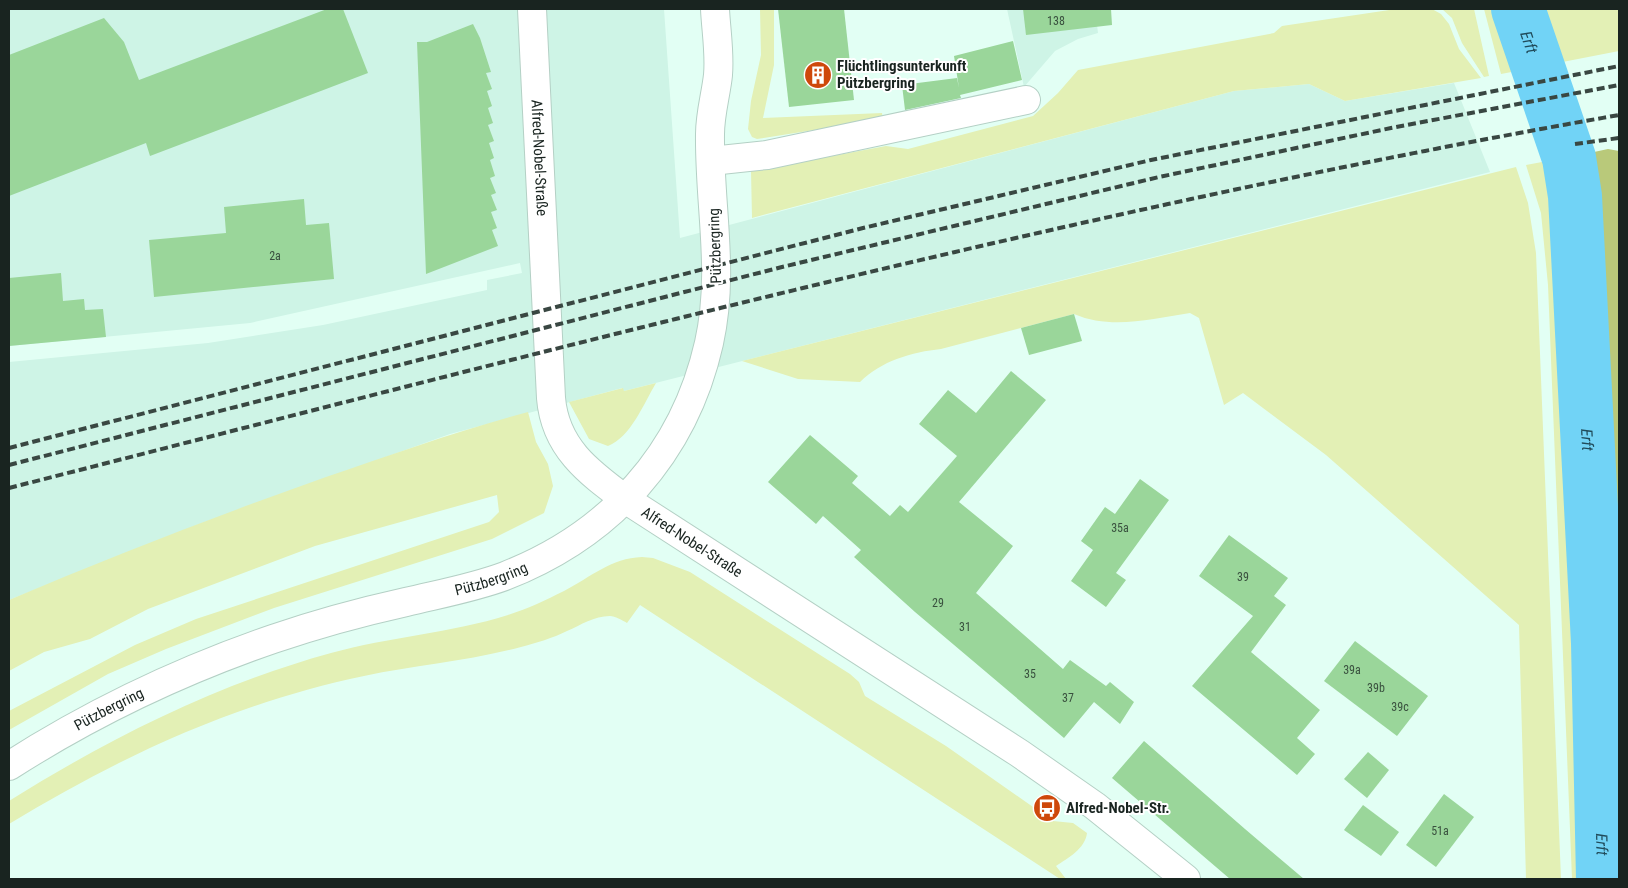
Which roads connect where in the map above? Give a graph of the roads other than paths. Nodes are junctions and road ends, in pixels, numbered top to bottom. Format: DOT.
graph roads {
  1 [pos="532,9"];
  2 [pos="715,9"];
  3 [pos="1026,100"];
  4 [pos="711,161"];
  5 [pos="625,499"];
  6 [pos="9,766"];
  7 [pos="1186,879"];
  1 -- 5 [label="street, Alfred-Nobel-Straße"];
  2 -- 4 [label="street, Pützbergring"];
  3 -- 4 [label="street"];
  4 -- 5 [label="street, Pützbergring"];
  5 -- 6 [label="street, Pützbergring"];
  5 -- 7 [label="street, Alfred-Nobel-Straße"];
}
